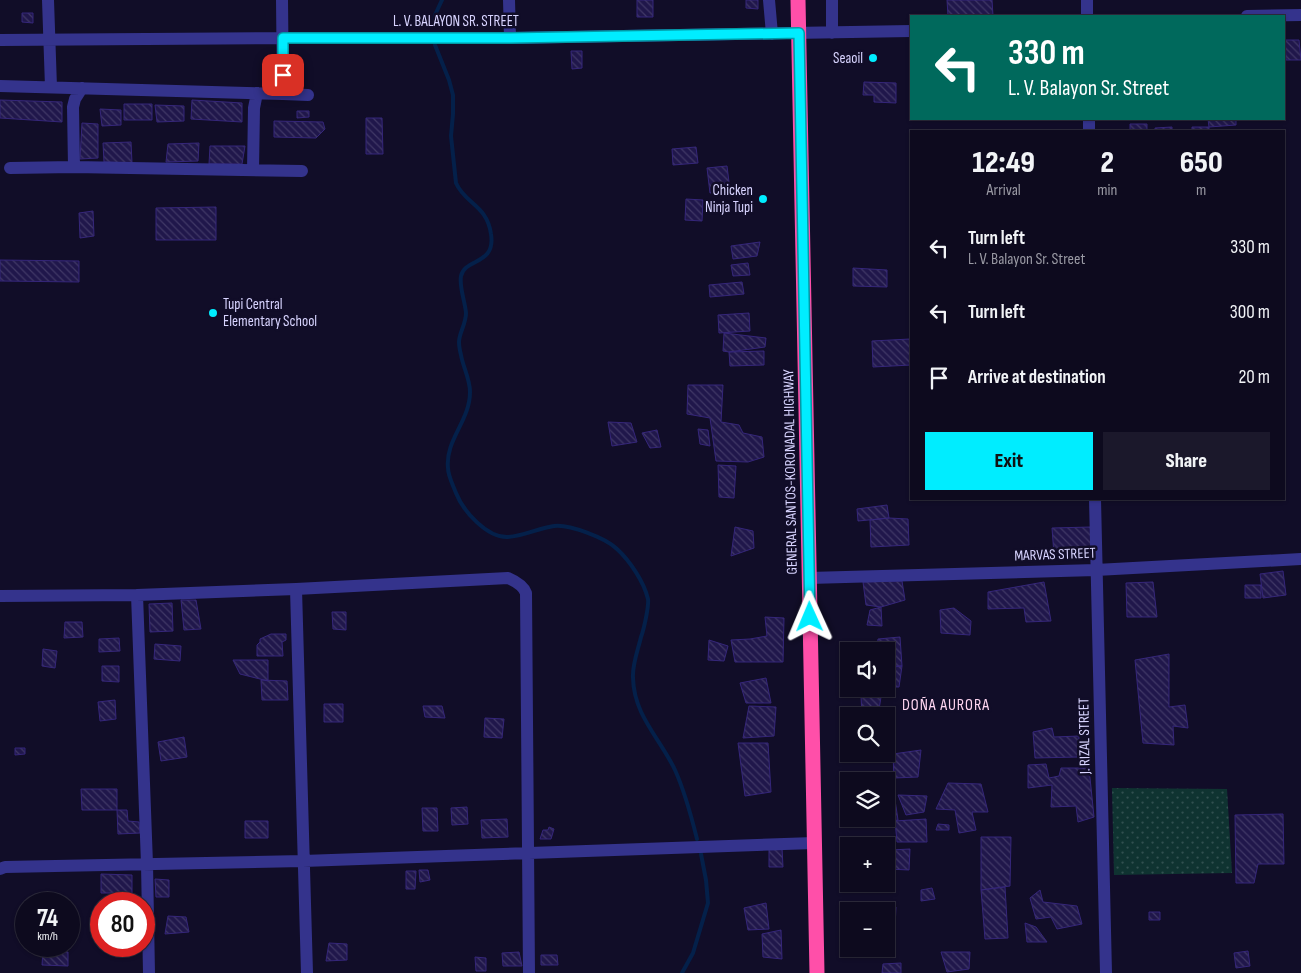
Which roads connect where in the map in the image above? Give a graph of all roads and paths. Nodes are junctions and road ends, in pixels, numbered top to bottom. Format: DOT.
graph roads {
  1 [pos="48,0"];
  2 [pos="282,0"];
  3 [pos="510,0"];
  4 [pos="769,0"];
  5 [pos="798,0"];
  6 [pos="832,0"];
  7 [pos="1087,0"];
  8 [pos="1087,15"];
  9 [pos="1285,15"];
  10 [pos="1301,15"];
  11 [pos="910,31"];
  12 [pos="799,33"];
  13 [pos="832,33"];
  14 [pos="772,34"];
  15 [pos="283,38"];
  16 [pos="510,38"];
  17 [pos="48,39"];
  18 [pos="0,40"];
  19 [pos="0,86"];
  20 [pos="51,87"];
  21 [pos="82,88"];
  22 [pos="257,93"];
  23 [pos="283,94"];
  24 [pos="308,96"];
  25 [pos="10,168"];
  26 [pos="74,168"];
  27 [pos="253,170"];
  28 [pos="302,171"];
  29 [pos="1095,500"];
  30 [pos="1301,559"];
  31 [pos="1096,570"];
  32 [pos="809,578"];
  33 [pos="296,589"];
  34 [pos="137,594"];
  35 [pos="0,596"];
  36 [pos="814,843"];
  37 [pos="528,853"];
  38 [pos="304,861"];
  39 [pos="147,864"];
  40 [pos="0,869"];
  41 [pos="149,973"];
  42 [pos="306,973"];
  43 [pos="529,973"];
  44 [pos="817,973"];
  45 [pos="1106,973"];
  1 -- 17 [label="street"];
  2 -- 15 [label="street"];
  3 -- 16 [label="street"];
  4 -- 14 [label="street"];
  5 -- 12 [label="highway, GENERAL SANTOS-KORONADAL HIGHWAY"];
  6 -- 13 [label="street"];
  7 -- 8 [label="street"];
  9 -- 10 [label="street"];
  11 -- 13 [label="street, L. V. BALAYON SR. STREET"];
  12 -- 13 [label="street, L. V. BALAYON SR. STREET"];
  12 -- 14 [label="street, L. V. BALAYON SR. STREET"];
  12 -- 32 [label="highway, GENERAL SANTOS-KORONADAL HIGHWAY"];
  14 -- 16 [label="street, L. V. BALAYON SR. STREET"];
  15 -- 16 [label="street, L. V. BALAYON SR. STREET"];
  15 -- 17 [label="street, L. V. BALAYON SR. STREET"];
  15 -- 23 [label="street"];
  17 -- 18 [label="street, L. V. BALAYON SR. STREET"];
  17 -- 20 [label="street"];
  19 -- 20 [label="street"];
  20 -- 21 [label="street"];
  21 -- 22 [label="street"];
  21 -- 26 [label="street"];
  22 -- 23 [label="street"];
  22 -- 27 [label="street"];
  23 -- 24 [label="street"];
  25 -- 26 [label="street"];
  26 -- 27 [label="street"];
  27 -- 28 [label="street"];
  29 -- 31 [label="street, J. RIZAL STREET"];
  30 -- 31 [label="street, MARVAS STREET"];
  31 -- 32 [label="street, MARVAS STREET"];
  31 -- 45 [label="street, J. RIZAL STREET"];
  32 -- 36 [label="highway, GENERAL SANTOS-KORONADAL HIGHWAY"];
  33 -- 34 [label="street"];
  33 -- 37 [label="street"];
  33 -- 38 [label="street"];
  34 -- 35 [label="street"];
  34 -- 39 [label="street"];
  36 -- 37 [label="street"];
  36 -- 44 [label="highway, GENERAL SANTOS-KORONADAL HIGHWAY"];
  37 -- 38 [label="street"];
  37 -- 43 [label="street"];
  38 -- 39 [label="street"];
  38 -- 42 [label="street"];
  39 -- 40 [label="street"];
  39 -- 41 [label="street"];
}
